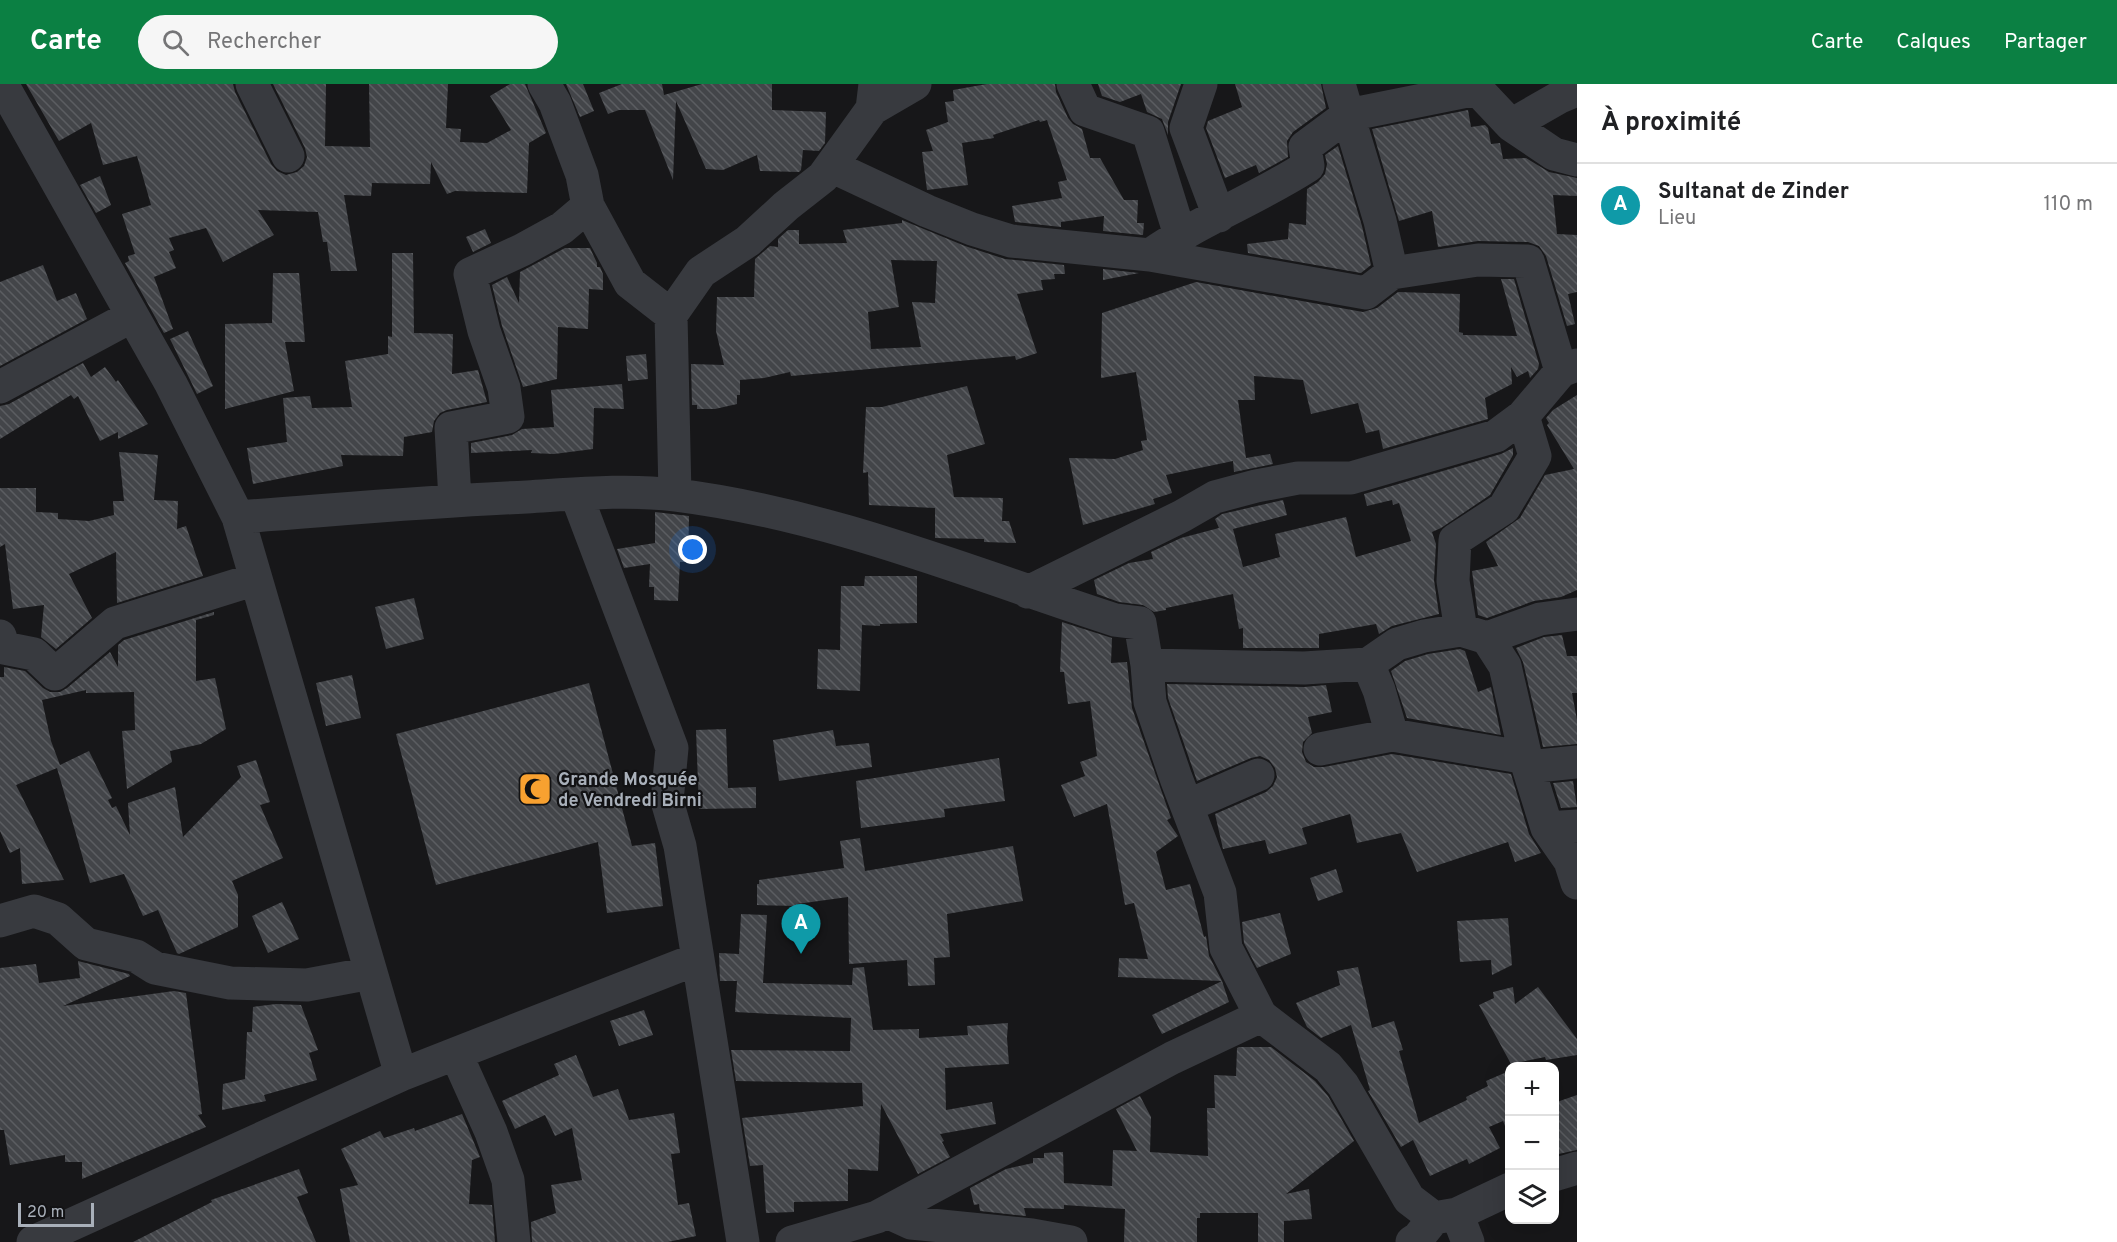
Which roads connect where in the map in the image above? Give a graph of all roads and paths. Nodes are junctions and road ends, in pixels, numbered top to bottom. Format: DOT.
graph roads {
  1 [pos="2,84"];
  2 [pos="252,84"];
  3 [pos="544,84"];
  4 [pos="915,84"];
  5 [pos="1073,84"];
  6 [pos="1201,84"];
  7 [pos="1339,84"];
  8 [pos="1577,90"];
  9 [pos="873,96"];
  10 [pos="1348,115"];
  11 [pos="1511,125"];
  12 [pos="288,156"];
  13 [pos="1577,160"];
  14 [pos="831,166"];
  15 [pos="588,206"];
  16 [pos="1219,216"];
  17 [pos="1179,235"];
  18 [pos="1150,255"];
  19 [pos="1392,273"];
  20 [pos="671,315"];
  21 [pos="132,316"];
  22 [pos="1569,368"];
  23 [pos="0,387"];
  24 [pos="1523,416"];
  25 [pos="576,494"];
  26 [pos="675,495"];
  27 [pos="455,500"];
  28 [pos="238,517"];
  29 [pos="256,579"];
  30 [pos="1028,592"];
  31 [pos="1577,614"];
  32 [pos="1474,634"];
  33 [pos="0,636"];
  34 [pos="1368,664"];
  35 [pos="1147,665"];
  36 [pos="1392,735"];
  37 [pos="1320,749"];
  38 [pos="1577,762"];
  39 [pos="1527,763"];
  40 [pos="1258,775"];
  41 [pos="1187,806"];
  42 [pos="1562,827"];
  43 [pos="1577,883"];
  44 [pos="0,921"];
  45 [pos="697,959"];
  46 [pos="371,973"];
  47 [pos="1261,1016"];
  48 [pos="456,1054"];
  49 [pos="401,1075"];
  50 [pos="1577,1168"];
  51 [pos="1559,1173"];
  52 [pos="1505,1192"];
  53 [pos="887,1212"];
  54 [pos="1453,1225"];
  55 [pos="33,1242"];
  56 [pos="514,1242"];
  57 [pos="743,1242"];
  58 [pos="792,1242"];
  59 [pos="1071,1242"];
  60 [pos="1412,1242"];
  1 -- 21 [label="street"];
  2 -- 12 [label="street"];
  3 -- 15 [label="street"];
  4 -- 9 [label="street"];
  5 -- 17 [label="street"];
  6 -- 16 [label="street"];
  7 -- 10 [label="street"];
  8 -- 11 [label="street"];
  9 -- 14 [label="street"];
  10 -- 11 [label="street"];
  10 -- 16 [label="street"];
  10 -- 19 [label="street"];
  11 -- 13 [label="street"];
  14 -- 18 [label="street"];
  14 -- 20 [label="street"];
  15 -- 20 [label="street"];
  15 -- 27 [label="street"];
  16 -- 17 [label="street"];
  17 -- 18 [label="street"];
  18 -- 19 [label="street"];
  19 -- 22 [label="street"];
  20 -- 26 [label="street"];
  21 -- 23 [label="street"];
  21 -- 28 [label="street"];
  22 -- 24 [label="street"];
  24 -- 30 [label="street"];
  24 -- 32 [label="street"];
  25 -- 26 [label="street"];
  25 -- 27 [label="street"];
  25 -- 45 [label="street"];
  26 -- 30 [label="street"];
  27 -- 28 [label="street"];
  28 -- 29 [label="street"];
  29 -- 33 [label="street"];
  29 -- 46 [label="street"];
  30 -- 35 [label="street"];
  31 -- 32 [label="street"];
  32 -- 34 [label="street"];
  32 -- 39 [label="street"];
  34 -- 35 [label="street"];
  34 -- 36 [label="street"];
  35 -- 41 [label="street"];
  36 -- 37 [label="street"];
  36 -- 39 [label="street"];
  38 -- 39 [label="street"];
  39 -- 42 [label="street"];
  40 -- 41 [label="street"];
  41 -- 47 [label="street"];
  42 -- 43 [label="street"];
  44 -- 46 [label="street"];
  45 -- 48 [label="street"];
  45 -- 57 [label="street"];
  46 -- 49 [label="street"];
  47 -- 53 [label="street"];
  47 -- 54 [label="street"];
  48 -- 49 [label="street"];
  48 -- 56 [label="street"];
  49 -- 55 [label="street"];
  50 -- 51 [label="street"];
  52 -- 54 [label="street"];
  53 -- 58 [label="street"];
  53 -- 59 [label="street"];
  54 -- 60 [label="street"];
}
